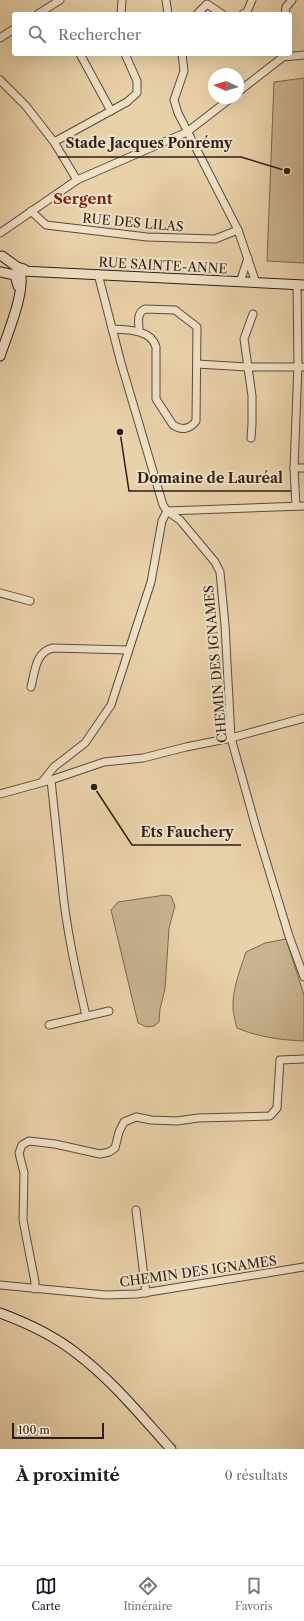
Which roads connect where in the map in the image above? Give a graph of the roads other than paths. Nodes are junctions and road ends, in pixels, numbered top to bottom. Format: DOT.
graph roads {
  1 [pos="60,0"];
  2 [pos="122,0"];
  3 [pos="166,0"];
  4 [pos="252,0"];
  5 [pos="292,0"];
  6 [pos="41,12"];
  7 [pos="121,12"];
  8 [pos="168,12"];
  9 [pos="199,12"];
  10 [pos="220,12"];
  11 [pos="247,12"];
  12 [pos="285,12"];
  13 [pos="12,30"];
  14 [pos="0,38"];
  15 [pos="292,55"];
  16 [pos="304,55"];
  17 [pos="81,56"];
  18 [pos="126,56"];
  19 [pos="182,56"];
  20 [pos="282,56"];
  21 [pos="0,80"];
  22 [pos="244,87"];
  23 [pos="223,104"];
  24 [pos="111,111"];
  25 [pos="187,132"];
  26 [pos="54,142"];
  27 [pos="77,180"];
  28 [pos="31,211"];
  29 [pos="238,230"];
  30 [pos="0,233"];
  31 [pos="1,255"];
  32 [pos="248,258"];
  33 [pos="17,271"];
  34 [pos="0,272"];
  35 [pos="98,274"];
  36 [pos="240,282"];
  37 [pos="256,283"];
  38 [pos="301,285"];
  39 [pos="253,314"];
  40 [pos="112,329"];
  41 [pos="139,331"];
  42 [pos="0,356"];
  43 [pos="197,364"];
  44 [pos="248,367"];
  45 [pos="301,367"];
  46 [pos="251,438"];
  47 [pos="294,468"];
  48 [pos="304,468"];
  49 [pos="296,506"];
  50 [pos="304,506"];
  51 [pos="167,511"];
  52 [pos="0,593"];
  53 [pos="30,601"];
  54 [pos="128,650"];
  55 [pos="32,687"];
  56 [pos="304,718"];
  57 [pos="231,738"];
  58 [pos="51,780"];
  59 [pos="42,782"];
  60 [pos="0,794"];
  61 [pos="304,977"];
  62 [pos="109,1011"];
  63 [pos="86,1016"];
  64 [pos="49,1025"];
  65 [pos="304,1059"];
  66 [pos="136,1210"];
  67 [pos="304,1267"];
  68 [pos="0,1285"];
  69 [pos="35,1289"];
  70 [pos="146,1293"];
  71 [pos="0,1313"];
  72 [pos="171,1449"];
  1 -- 6 [label="street"];
  2 -- 7 [label="street"];
  3 -- 8 [label="street"];
  4 -- 11 [label="street"];
  5 -- 12 [label="street"];
  9 -- 10 [label="street"];
  13 -- 14 [label="street"];
  15 -- 16 [label="street"];
  17 -- 24 [label="street"];
  18 -- 24 [label="street"];
  19 -- 25 [label="street"];
  20 -- 22 [label="street"];
  21 -- 26 [label="street"];
  23 -- 25 [label="street"];
  24 -- 26 [label="street"];
  25 -- 27 [label="street"];
  25 -- 29 [label="street"];
  26 -- 27 [label="street"];
  27 -- 28 [label="street"];
  28 -- 29 [label="street, RUE DES LILAS"];
  28 -- 30 [label="street"];
  29 -- 32 [label="street"];
  31 -- 33 [label="main road"];
  32 -- 36 [label="street"];
  32 -- 37 [label="street"];
  33 -- 34 [label="main road, RUE SAINTE-ANNE"];
  33 -- 35 [label="main road, RUE SAINTE-ANNE"];
  33 -- 42 [label="main road"];
  35 -- 36 [label="main road, RUE SAINTE-ANNE"];
  35 -- 40 [label="street, CHEMIN DES IGNAMES"];
  36 -- 37 [label="main road, RUE SAINTE-ANNE"];
  37 -- 38 [label="main road, RUE SAINTE-ANNE"];
  38 -- 45 [label="street"];
  39 -- 44 [label="street"];
  40 -- 41 [label="street"];
  40 -- 51 [label="street, CHEMIN DES IGNAMES"];
  41 -- 43 [label="street"];
  41 -- 43 [label="street"];
  43 -- 44 [label="street"];
  44 -- 45 [label="street"];
  44 -- 46 [label="street"];
  45 -- 47 [label="street"];
  47 -- 48 [label="street"];
  47 -- 49 [label="street"];
  49 -- 50 [label="street"];
  49 -- 51 [label="street"];
  51 -- 54 [label="street"];
  51 -- 57 [label="street, CHEMIN DES IGNAMES"];
  52 -- 53 [label="street"];
  54 -- 55 [label="street"];
  54 -- 59 [label="street"];
  56 -- 57 [label="street"];
  57 -- 58 [label="street"];
  57 -- 61 [label="street, CHEMIN DES IGNAMES"];
  58 -- 59 [label="street"];
  58 -- 63 [label="street"];
  59 -- 60 [label="street"];
  62 -- 63 [label="street"];
  63 -- 64 [label="street"];
  65 -- 69 [label="street"];
  66 -- 70 [label="street"];
  67 -- 70 [label="street, CHEMIN DES IGNAMES"];
  68 -- 69 [label="street, CHEMIN DES IGNAMES"];
  69 -- 70 [label="street, CHEMIN DES IGNAMES"];
  71 -- 72 [label="main road"];
}
